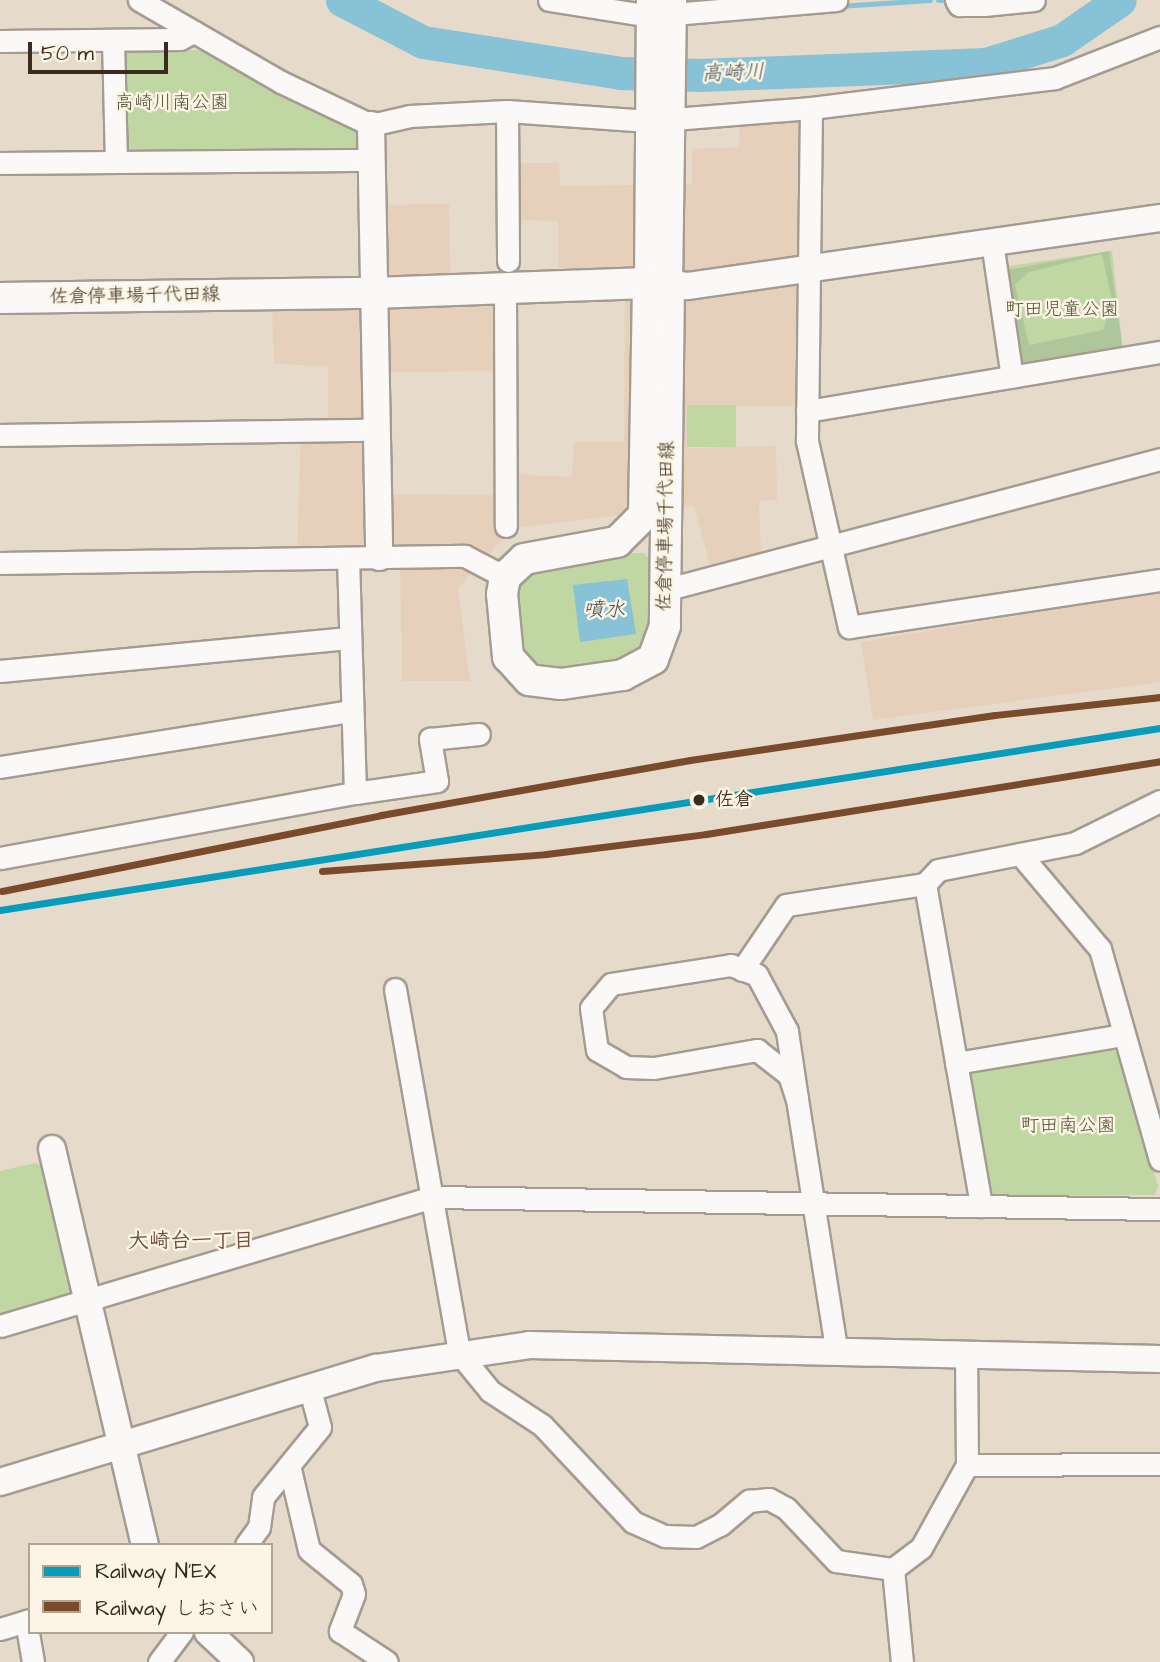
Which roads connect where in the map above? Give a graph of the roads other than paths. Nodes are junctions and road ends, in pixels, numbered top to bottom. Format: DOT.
graph roads {
  1 [pos="139,0"];
  2 [pos="549,0"];
  3 [pos="956,0"];
  4 [pos="1034,0"];
  5 [pos="822,1"];
  6 [pos="661,8"];
  7 [pos="194,32"];
  8 [pos="1160,38"];
  9 [pos="113,40"];
  10 [pos="0,41"];
  11 [pos="811,108"];
  12 [pos="507,111"];
  13 [pos="661,120"];
  14 [pos="372,125"];
  15 [pos="372,160"];
  16 [pos="116,162"];
  17 [pos="0,163"];
  18 [pos="1160,218"];
  19 [pos="992,242"];
  20 [pos="807,269"];
  21 [pos="506,275"];
  22 [pos="658,284"];
  23 [pos="373,293"];
  24 [pos="0,298"];
  25 [pos="1160,352"];
  26 [pos="1012,377"];
  27 [pos="807,411"];
  28 [pos="376,430"];
  29 [pos="0,435"];
  30 [pos="1160,459"];
  31 [pos="506,526"];
  32 [pos="828,546"];
  33 [pos="379,557"];
  34 [pos="348,558"];
  35 [pos="0,563"];
  36 [pos="505,576"];
  37 [pos="1160,580"];
  38 [pos="664,590"];
  39 [pos="348,638"];
  40 [pos="0,671"];
  41 [pos="350,711"];
  42 [pos="479,734"];
  43 [pos="0,767"];
  44 [pos="355,793"];
  45 [pos="1160,801"];
  46 [pos="1020,853"];
  47 [pos="0,858"];
  48 [pos="925,884"];
  49 [pos="742,970"];
  50 [pos="395,989"];
  51 [pos="1124,1035"];
  52 [pos="956,1063"];
  53 [pos="797,1099"];
  54 [pos="52,1149"];
  55 [pos="1160,1160"];
  56 [pos="433,1197"];
  57 [pos="814,1203"];
  58 [pos="981,1206"];
  59 [pos="1160,1209"];
  60 [pos="86,1299"];
  61 [pos="0,1326"];
  62 [pos="459,1353"];
  63 [pos="837,1353"];
  64 [pos="966,1355"];
  65 [pos="1160,1359"];
  66 [pos="309,1386"];
  67 [pos="118,1445"];
  68 [pos="1160,1464"];
  69 [pos="289,1465"];
  70 [pos="967,1465"];
  71 [pos="0,1482"];
  72 [pos="144,1543"];
  73 [pos="247,1543"];
  74 [pos="893,1569"];
  75 [pos="28,1620"];
  76 [pos="0,1629"];
  77 [pos="30,1634"];
  78 [pos="180,1634"];
  79 [pos="210,1634"];
  80 [pos="33,1662"];
  81 [pos="159,1662"];
  82 [pos="240,1662"];
  83 [pos="387,1662"];
  84 [pos="902,1662"];
  1 -- 7 [label="street"];
  2 -- 6 [label="street"];
  3 -- 4 [label="street"];
  5 -- 6 [label="street"];
  6 -- 13 [label="street"];
  7 -- 9 [label="street"];
  7 -- 14 [label="street"];
  8 -- 11 [label="street"];
  9 -- 10 [label="street"];
  9 -- 16 [label="street"];
  11 -- 13 [label="street"];
  11 -- 20 [label="street"];
  12 -- 13 [label="street"];
  12 -- 14 [label="street"];
  12 -- 21 [label="street"];
  13 -- 22 [label="street"];
  14 -- 15 [label="street"];
  15 -- 16 [label="street"];
  15 -- 23 [label="street"];
  16 -- 17 [label="street"];
  18 -- 19 [label="street"];
  19 -- 20 [label="street"];
  19 -- 26 [label="street"];
  20 -- 22 [label="street"];
  20 -- 27 [label="street"];
  21 -- 22 [label="main road, 佐倉停車場千代田線"];
  21 -- 23 [label="main road, 佐倉停車場千代田線"];
  21 -- 31 [label="street"];
  22 -- 36 [label="main road, 佐倉停車場千代田線"];
  22 -- 38 [label="main road, 佐倉停車場千代田線"];
  23 -- 24 [label="main road, 佐倉停車場千代田線"];
  23 -- 28 [label="street"];
  25 -- 26 [label="street"];
  26 -- 27 [label="street"];
  27 -- 32 [label="street"];
  28 -- 29 [label="street"];
  28 -- 33 [label="street"];
  30 -- 32 [label="street"];
  32 -- 37 [label="street"];
  32 -- 38 [label="street"];
  33 -- 34 [label="street"];
  33 -- 36 [label="street"];
  34 -- 35 [label="street"];
  34 -- 39 [label="street"];
  36 -- 38 [label="main road, 佐倉停車場千代田線"];
  39 -- 40 [label="street"];
  39 -- 41 [label="street"];
  41 -- 43 [label="street"];
  41 -- 44 [label="street"];
  42 -- 44 [label="street"];
  44 -- 47 [label="street"];
  45 -- 46 [label="street"];
  46 -- 48 [label="street"];
  46 -- 51 [label="street"];
  48 -- 49 [label="street"];
  48 -- 52 [label="street"];
  49 -- 53 [label="street"];
  49 -- 53 [label="street"];
  50 -- 56 [label="street"];
  51 -- 52 [label="street"];
  51 -- 55 [label="street"];
  52 -- 58 [label="street"];
  53 -- 57 [label="street"];
  54 -- 60 [label="street"];
  56 -- 57 [label="street"];
  56 -- 60 [label="street"];
  56 -- 62 [label="street"];
  57 -- 58 [label="street"];
  57 -- 63 [label="street"];
  58 -- 59 [label="street"];
  60 -- 61 [label="street"];
  60 -- 67 [label="street"];
  62 -- 63 [label="street"];
  62 -- 66 [label="street"];
  62 -- 74 [label="street"];
  63 -- 64 [label="street"];
  64 -- 65 [label="street"];
  64 -- 70 [label="street"];
  66 -- 67 [label="street"];
  66 -- 69 [label="street"];
  67 -- 71 [label="street"];
  67 -- 72 [label="street"];
  68 -- 70 [label="street"];
  69 -- 73 [label="street"];
  69 -- 83 [label="street"];
  70 -- 74 [label="street"];
  74 -- 84 [label="street"];
  75 -- 76 [label="street"];
  77 -- 80 [label="street"];
  78 -- 81 [label="street"];
  79 -- 82 [label="street"];
}
